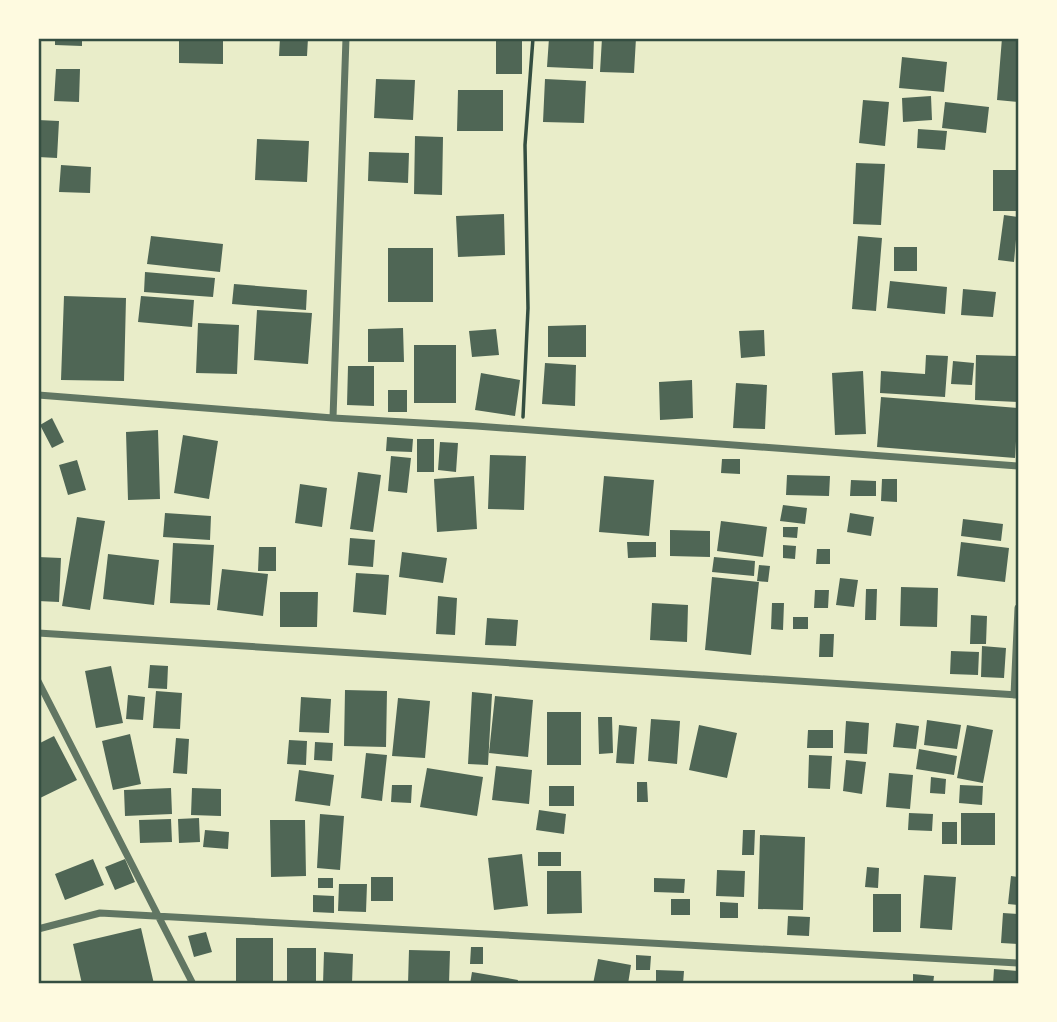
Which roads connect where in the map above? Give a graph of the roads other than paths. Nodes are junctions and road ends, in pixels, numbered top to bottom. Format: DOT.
graph roads {
  1 [pos="346,38"];
  2 [pos="38,395"];
  3 [pos="333,418"];
  4 [pos="1018,466"];
  5 [pos="1018,608"];
  6 [pos="38,633"];
  7 [pos="38,681"];
  8 [pos="1016,695"];
  9 [pos="158,916"];
  10 [pos="38,929"];
  11 [pos="1018,962"];
  12 [pos="193,984"];
  1 -- 3 [label="street"];
  2 -- 3 [label="street"];
  3 -- 4 [label="street"];
  5 -- 8 [label="street"];
  6 -- 8 [label="street"];
  7 -- 9 [label="street"];
  9 -- 10 [label="street"];
  9 -- 11 [label="street"];
  9 -- 12 [label="street"];
}
